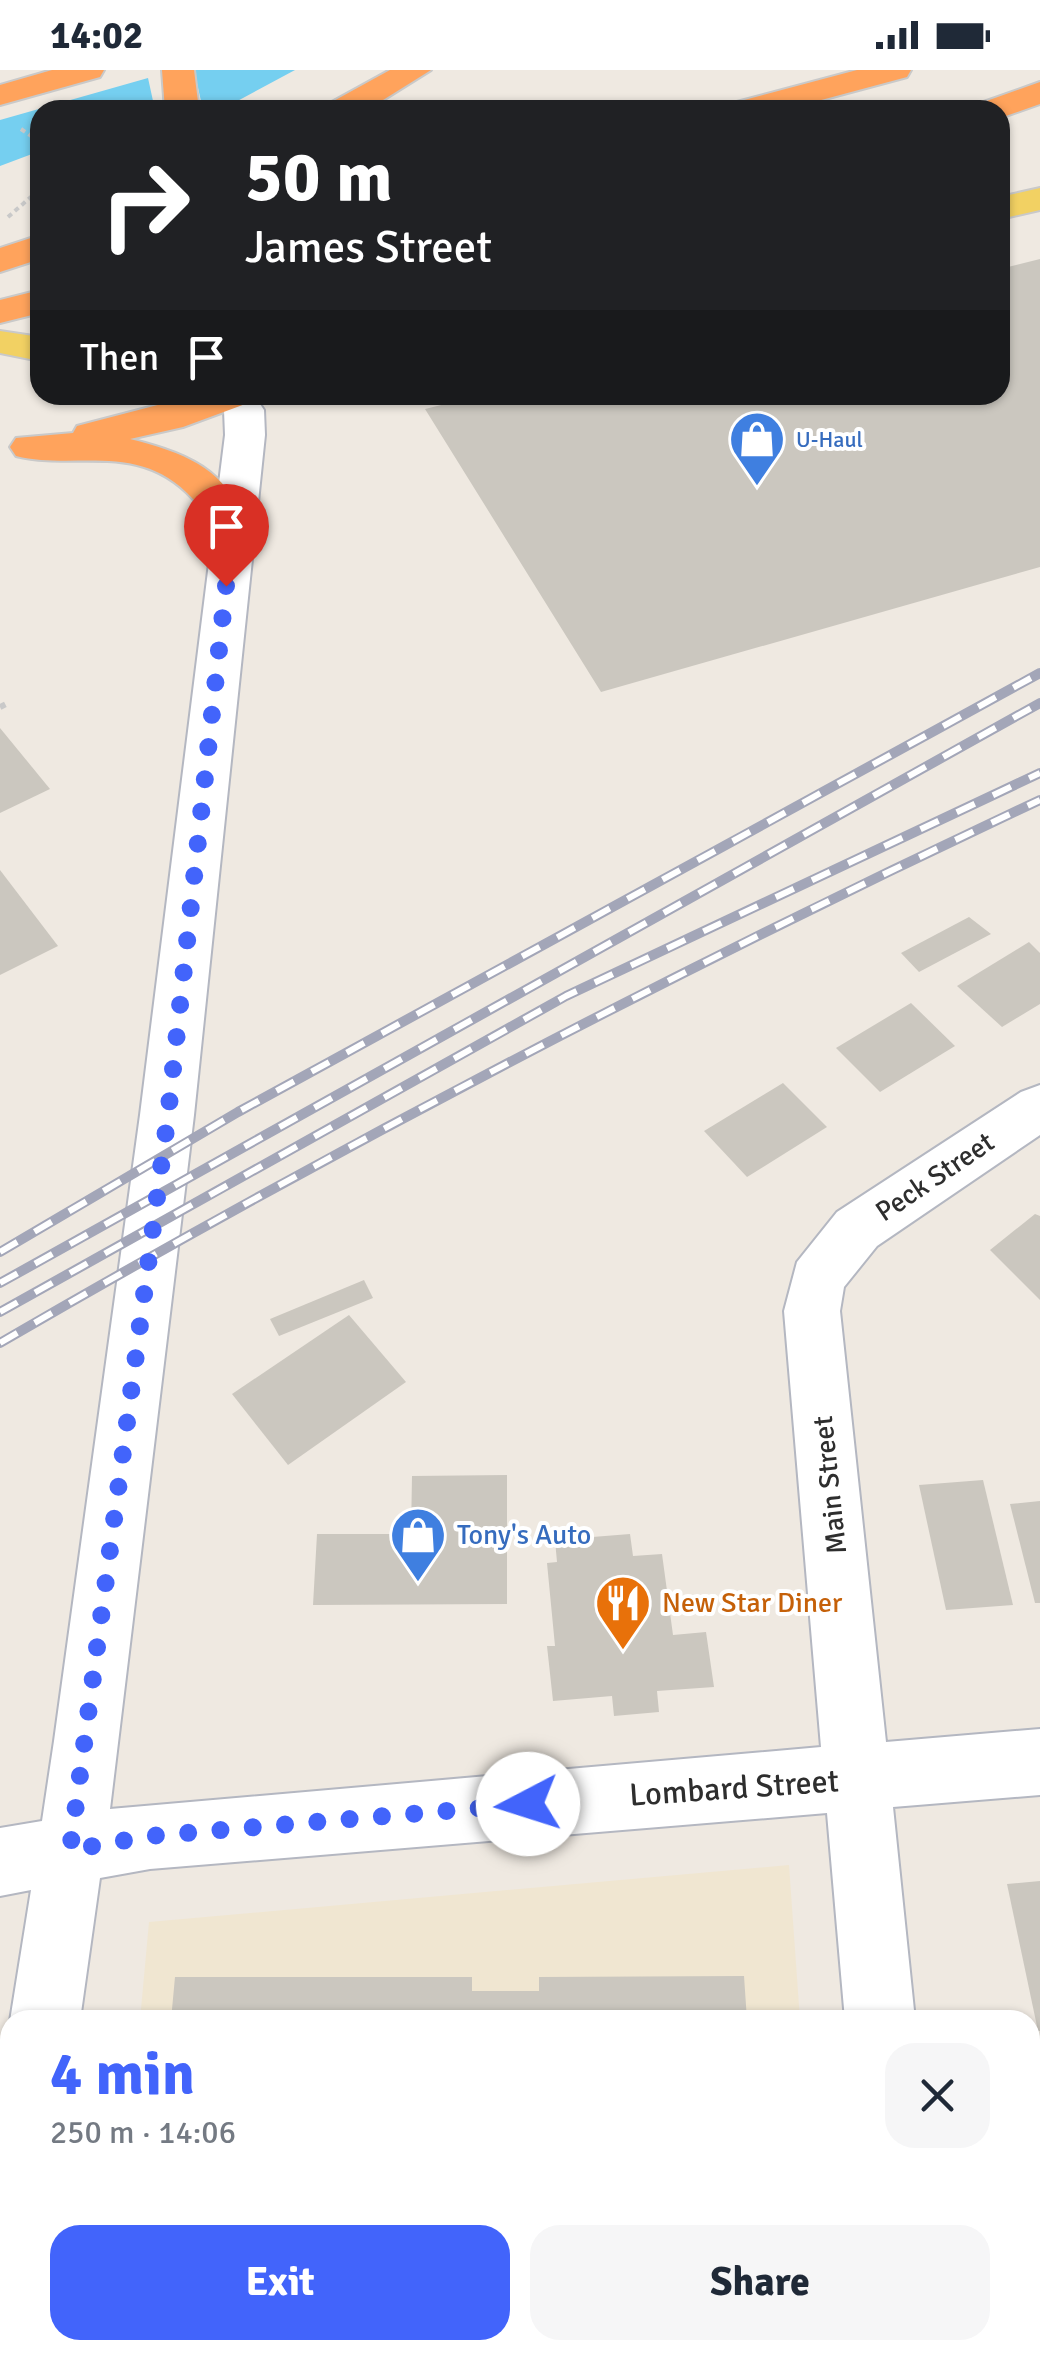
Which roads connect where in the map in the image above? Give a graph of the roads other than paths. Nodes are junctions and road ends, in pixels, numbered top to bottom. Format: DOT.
graph roads {
  1 [pos="88,70"];
  2 [pos="178,70"];
  3 [pos="415,70"];
  4 [pos="895,70"];
  5 [pos="1040,92"];
  6 [pos="0,95"];
  7 [pos="181,100"];
  8 [pos="360,100"];
  9 [pos="782,100"];
  10 [pos="1010,103"];
  11 [pos="1040,199"];
  12 [pos="1010,206"];
  13 [pos="2,245"];
  14 [pos="30,246"];
  15 [pos="30,304"];
  16 [pos="0,312"];
  17 [pos="0,342"];
  18 [pos="30,347"];
  19 [pos="203,405"];
  20 [pos="241,405"];
  21 [pos="15,450"];
  22 [pos="232,546"];
  23 [pos="1040,1107"];
  24 [pos="834,1253"];
  25 [pos="1040,1762"];
  26 [pos="860,1778"];
  27 [pos="70,1850"];
  28 [pos="0,1862"];
  29 [pos="47,2010"];
  30 [pos="879,2010"];
  1 -- 6 [label="highway"];
  2 -- 7 [label="highway"];
  3 -- 8 [label="highway"];
  4 -- 9 [label="highway"];
  5 -- 10 [label="highway"];
  11 -- 12 [label="main road"];
  13 -- 14 [label="highway"];
  15 -- 16 [label="highway"];
  17 -- 18 [label="main road"];
  19 -- 21 [label="highway"];
  20 -- 22 [label="street"];
  21 -- 22 [label="highway"];
  22 -- 27 [label="street"];
  23 -- 24 [label="street, Peck Street"];
  24 -- 26 [label="street, Main Street"];
  25 -- 26 [label="street, Lombard Street"];
  26 -- 27 [label="street, Lombard Street"];
  26 -- 30 [label="street, Main Street"];
  27 -- 28 [label="street, Lombard Street"];
  27 -- 29 [label="street"];
}
